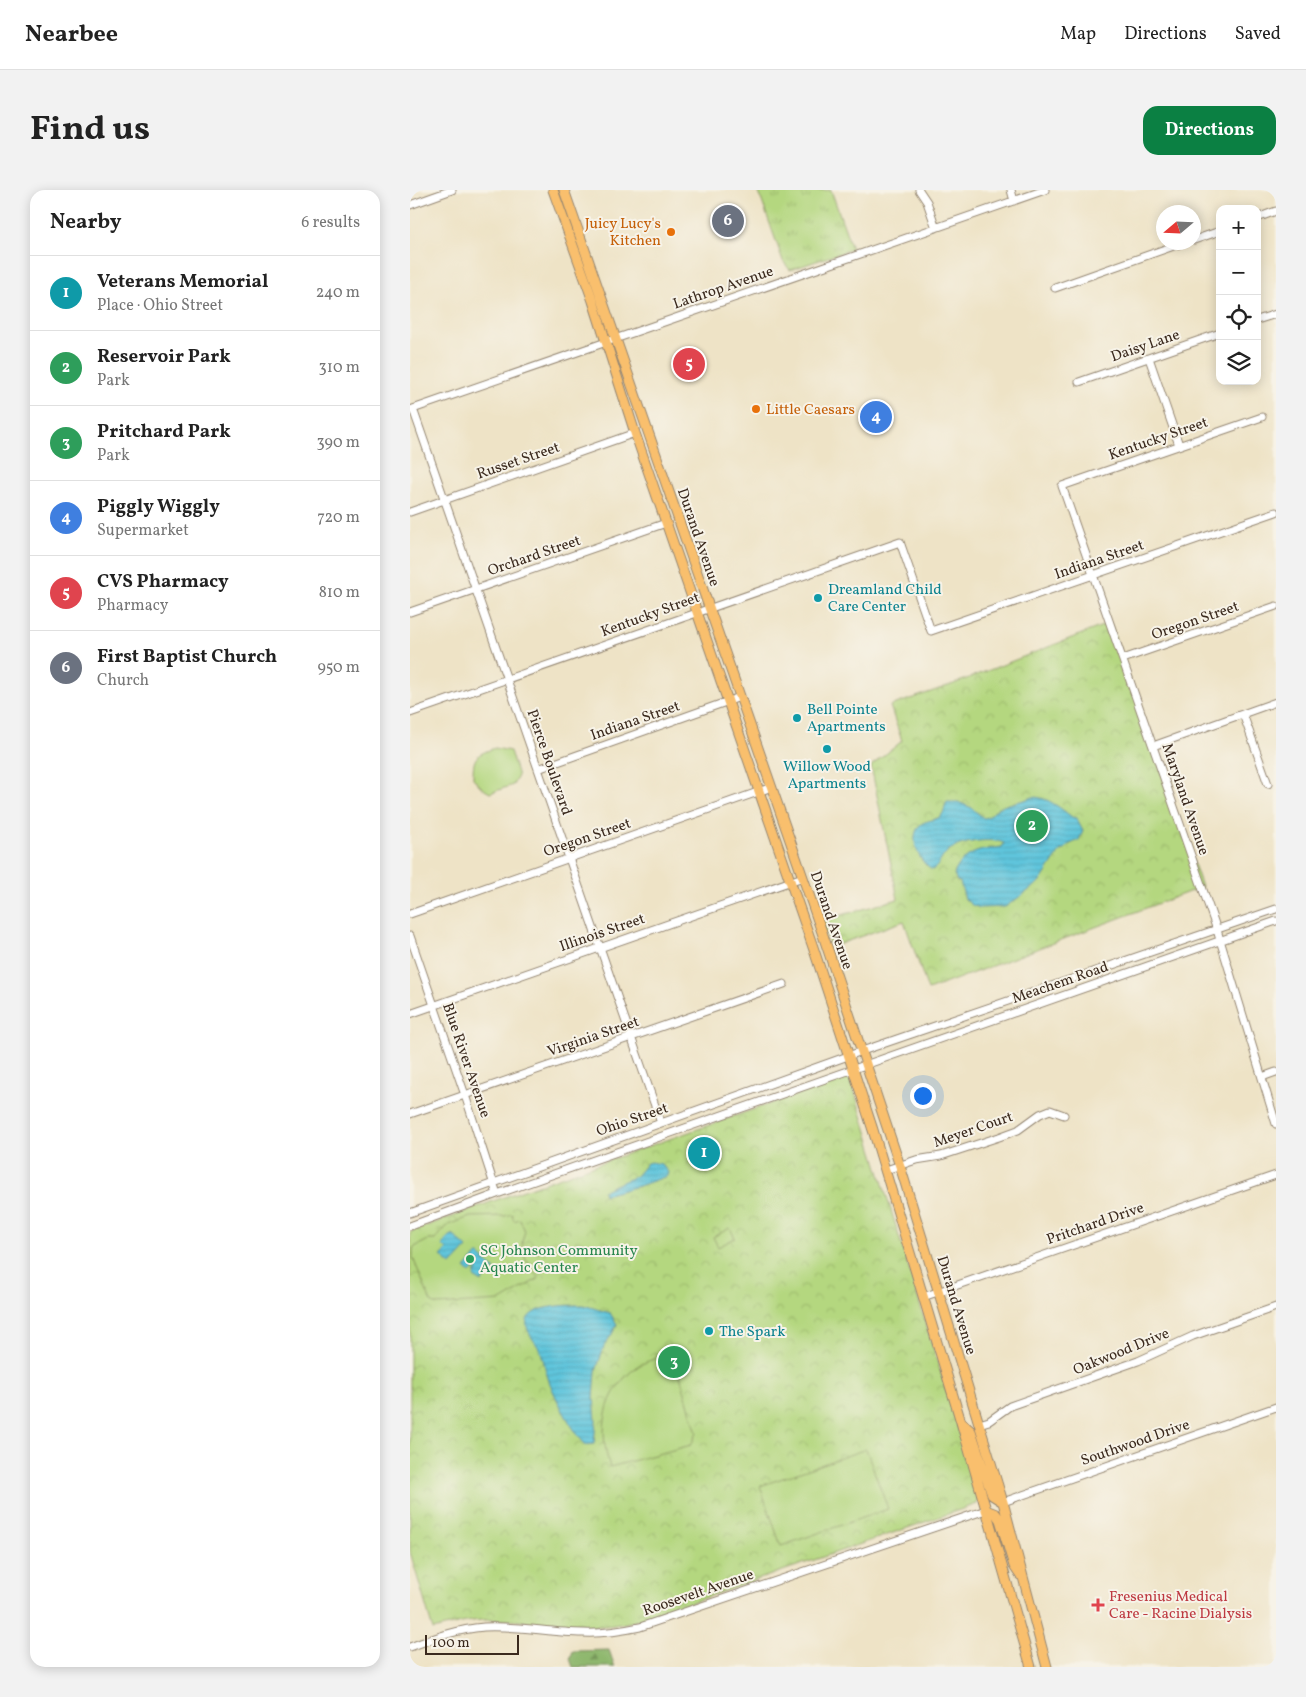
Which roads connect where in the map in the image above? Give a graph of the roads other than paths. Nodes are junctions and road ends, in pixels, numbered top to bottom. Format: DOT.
graph roads {
  1 [pos="452,190"];
  2 [pos="553,190"];
  3 [pos="564,190"];
  4 [pos="919,190"];
  5 [pos="1010,190"];
  6 [pos="1045,190"];
  7 [pos="1014,201"];
  8 [pos="410,204"];
  9 [pos="1276,211"];
  10 [pos="1261,217"];
  11 [pos="936,228"];
  12 [pos="1216,232"];
  13 [pos="1201,238"];
  14 [pos="1162,250"];
  15 [pos="1055,288"];
  16 [pos="1276,314"];
  17 [pos="1261,319"];
  18 [pos="1216,335"];
  19 [pos="616,338"];
  20 [pos="606,342"];
  21 [pos="1149,358"];
  22 [pos="1079,382"];
  23 [pos="411,410"];
  24 [pos="1262,417"];
  25 [pos="634,433"];
  26 [pos="1179,445"];
  27 [pos="652,446"];
  28 [pos="1062,486"];
  29 [pos="444,500"];
  30 [pos="410,512"];
  31 [pos="1276,512"];
  32 [pos="666,523"];
  33 [pos="1094,575"];
  34 [pos="475,590"];
  35 [pos="1276,606"];
  36 [pos="709,608"];
  37 [pos="410,612"];
  38 [pos="697,613"];
  39 [pos="931,632"];
  40 [pos="1123,659"];
  41 [pos="507,679"];
  42 [pos="740,697"];
  43 [pos="728,702"];
  44 [pos="1276,702"];
  45 [pos="410,713"];
  46 [pos="1243,714"];
  47 [pos="1153,746"];
  48 [pos="538,769"];
  49 [pos="1268,784"];
  50 [pos="772,787"];
  51 [pos="759,792"];
  52 [pos="569,858"];
  53 [pos="803,877"];
  54 [pos="790,881"];
  55 [pos="1276,910"];
  56 [pos="410,914"];
  57 [pos="1276,921"];
  58 [pos="1217,930"];
  59 [pos="410,936"];
  60 [pos="1220,941"];
  61 [pos="600,948"];
  62 [pos="1138,956"];
  63 [pos="1142,967"];
  64 [pos="784,984"];
  65 [pos="1046,988"];
  66 [pos="1051,999"];
  67 [pos="434,1006"];
  68 [pos="410,1014"];
  69 [pos="961,1017"];
  70 [pos="966,1029"];
  71 [pos="632,1037"];
  72 [pos="862,1051"];
  73 [pos="849,1056"];
  74 [pos="866,1065"];
  75 [pos="853,1069"];
  76 [pos="1276,1072"];
  77 [pos="1262,1077"];
  78 [pos="466,1095"];
  79 [pos="410,1114"];
  80 [pos="1064,1115"];
  81 [pos="661,1123"];
  82 [pos="1276,1124"];
  83 [pos="900,1166"];
  84 [pos="886,1170"];
  85 [pos="1276,1175"];
  86 [pos="494,1182"];
  87 [pos="498,1194"];
  88 [pos="410,1212"];
  89 [pos="410,1226"];
  90 [pos="939,1292"];
  91 [pos="924,1297"];
  92 [pos="1276,1307"];
  93 [pos="1276,1407"];
  94 [pos="961,1422"];
  95 [pos="979,1424"];
  96 [pos="1003,1502"];
  97 [pos="986,1510"];
  98 [pos="1024,1580"];
  99 [pos="410,1647"];
  100 [pos="1031,1667"];
  101 [pos="1047,1667"];
  1 -- 8 [label="street"];
  2 -- 20 [label="main road, Durand Avenue"];
  3 -- 19 [label="main road, Durand Avenue"];
  4 -- 11 [label="street"];
  5 -- 7 [label="street"];
  6 -- 7 [label="street, Lathrop Avenue"];
  7 -- 11 [label="street, Lathrop Avenue"];
  9 -- 10 [label="street"];
  11 -- 19 [label="street, Lathrop Avenue"];
  12 -- 13 [label="street"];
  14 -- 15 [label="street"];
  16 -- 17 [label="street"];
  18 -- 21 [label="street, Daisy Lane"];
  19 -- 20 [label="street, Lathrop Avenue"];
  19 -- 27 [label="main road, Durand Avenue"];
  20 -- 23 [label="street, Lathrop Avenue"];
  20 -- 25 [label="main road, Durand Avenue"];
  21 -- 22 [label="street, Daisy Lane"];
  21 -- 26 [label="street"];
  23 -- 29 [label="street, Pierce Boulevard"];
  24 -- 26 [label="street, Kentucky Street"];
  25 -- 27 [label="main road"];
  25 -- 29 [label="street, Russet Street"];
  25 -- 32 [label="main road, Durand Avenue"];
  26 -- 28 [label="street, Kentucky Street"];
  27 -- 36 [label="main road, Durand Avenue"];
  28 -- 33 [label="street, Maryland Avenue"];
  29 -- 30 [label="street, Russet Street"];
  29 -- 34 [label="street, Pierce Boulevard"];
  31 -- 33 [label="street, Indiana Street"];
  32 -- 34 [label="street, Orchard Street"];
  32 -- 38 [label="main road, Durand Avenue"];
  33 -- 39 [label="street, Indiana Street"];
  33 -- 40 [label="street, Maryland Avenue"];
  34 -- 37 [label="street, Orchard Street"];
  34 -- 41 [label="street, Pierce Boulevard"];
  35 -- 40 [label="street, Oregon Street"];
  36 -- 38 [label="street, Kentucky Street"];
  36 -- 39 [label="street, Kentucky Street"];
  36 -- 42 [label="main road, Durand Avenue"];
  38 -- 41 [label="street, Kentucky Street"];
  38 -- 43 [label="main road, Durand Avenue"];
  40 -- 47 [label="street, Maryland Avenue"];
  41 -- 45 [label="street, Kentucky Street"];
  41 -- 48 [label="street, Pierce Boulevard"];
  42 -- 43 [label="street, Indiana Street"];
  42 -- 50 [label="main road, Durand Avenue"];
  43 -- 48 [label="street, Indiana Street"];
  43 -- 51 [label="main road, Durand Avenue"];
  44 -- 46 [label="street"];
  46 -- 47 [label="street"];
  46 -- 49 [label="street"];
  47 -- 58 [label="street, Maryland Avenue"];
  48 -- 52 [label="street, Pierce Boulevard"];
  50 -- 51 [label="street, Oregon Street"];
  50 -- 53 [label="main road, Durand Avenue"];
  51 -- 52 [label="street, Oregon Street"];
  51 -- 54 [label="main road, Durand Avenue"];
  52 -- 56 [label="street, Oregon Street"];
  52 -- 61 [label="street, Pierce Boulevard"];
  53 -- 54 [label="street, Illinois Street"];
  53 -- 72 [label="main road, Durand Avenue"];
  54 -- 61 [label="street, Illinois Street"];
  54 -- 73 [label="main road, Durand Avenue"];
  55 -- 58 [label="street, Meachem Road"];
  57 -- 60 [label="street, Meachem Road"];
  58 -- 60 [label="street, Maryland Avenue"];
  58 -- 62 [label="street, Meachem Road"];
  59 -- 67 [label="street, Blue River Avenue"];
  60 -- 63 [label="street, Meachem Road"];
  60 -- 77 [label="street, Maryland Avenue"];
  61 -- 67 [label="street, Illinois Street"];
  61 -- 71 [label="street, Pierce Boulevard"];
  62 -- 63 [label="street"];
  62 -- 65 [label="street, Meachem Road"];
  63 -- 66 [label="street, Meachem Road"];
  64 -- 71 [label="street, Virginia Street"];
  65 -- 66 [label="street"];
  65 -- 69 [label="street, Meachem Road"];
  66 -- 70 [label="street, Meachem Road"];
  67 -- 68 [label="street, Illinois Street"];
  67 -- 78 [label="street, Blue River Avenue"];
  69 -- 70 [label="street"];
  69 -- 72 [label="street, Meachem Road"];
  70 -- 74 [label="street, Meachem Road"];
  71 -- 78 [label="street, Virginia Street"];
  71 -- 81 [label="street, Pierce Boulevard"];
  72 -- 73 [label="street, Ohio Street"];
  72 -- 74 [label="main road, Durand Avenue"];
  73 -- 75 [label="main road, Durand Avenue"];
  73 -- 81 [label="street, Ohio Street"];
  74 -- 75 [label="street, Meachem Road"];
  74 -- 83 [label="main road, Durand Avenue"];
  75 -- 84 [label="main road, Durand Avenue"];
  75 -- 87 [label="street, Ohio Street"];
  76 -- 77 [label="street"];
  77 -- 82 [label="street, Maryland Avenue"];
  78 -- 79 [label="street, Virginia Street"];
  78 -- 86 [label="street, Blue River Avenue"];
  80 -- 83 [label="street, Meyer Court"];
  81 -- 86 [label="street, Ohio Street"];
  83 -- 84 [label="street, Meyer Court"];
  83 -- 90 [label="main road, Durand Avenue"];
  84 -- 91 [label="main road, Durand Avenue"];
  85 -- 90 [label="street, Pritchard Drive"];
  86 -- 87 [label="street, Blue River Avenue"];
  86 -- 88 [label="street, Ohio Street"];
  87 -- 89 [label="street, Ohio Street"];
  90 -- 91 [label="street, Pritchard Drive"];
  90 -- 95 [label="main road, Durand Avenue"];
  91 -- 94 [label="main road, Durand Avenue"];
  92 -- 95 [label="street, Oakwood Drive"];
  93 -- 96 [label="street, Southwood Drive"];
  94 -- 96 [label="main road"];
  94 -- 97 [label="main road, Durand Avenue"];
  95 -- 96 [label="main road, Durand Avenue"];
  96 -- 98 [label="main road, Durand Avenue"];
  97 -- 98 [label="main road"];
  97 -- 99 [label="street, Roosevelt Avenue"];
  97 -- 100 [label="main road, Durand Avenue"];
  98 -- 101 [label="main road, Durand Avenue"];
}
